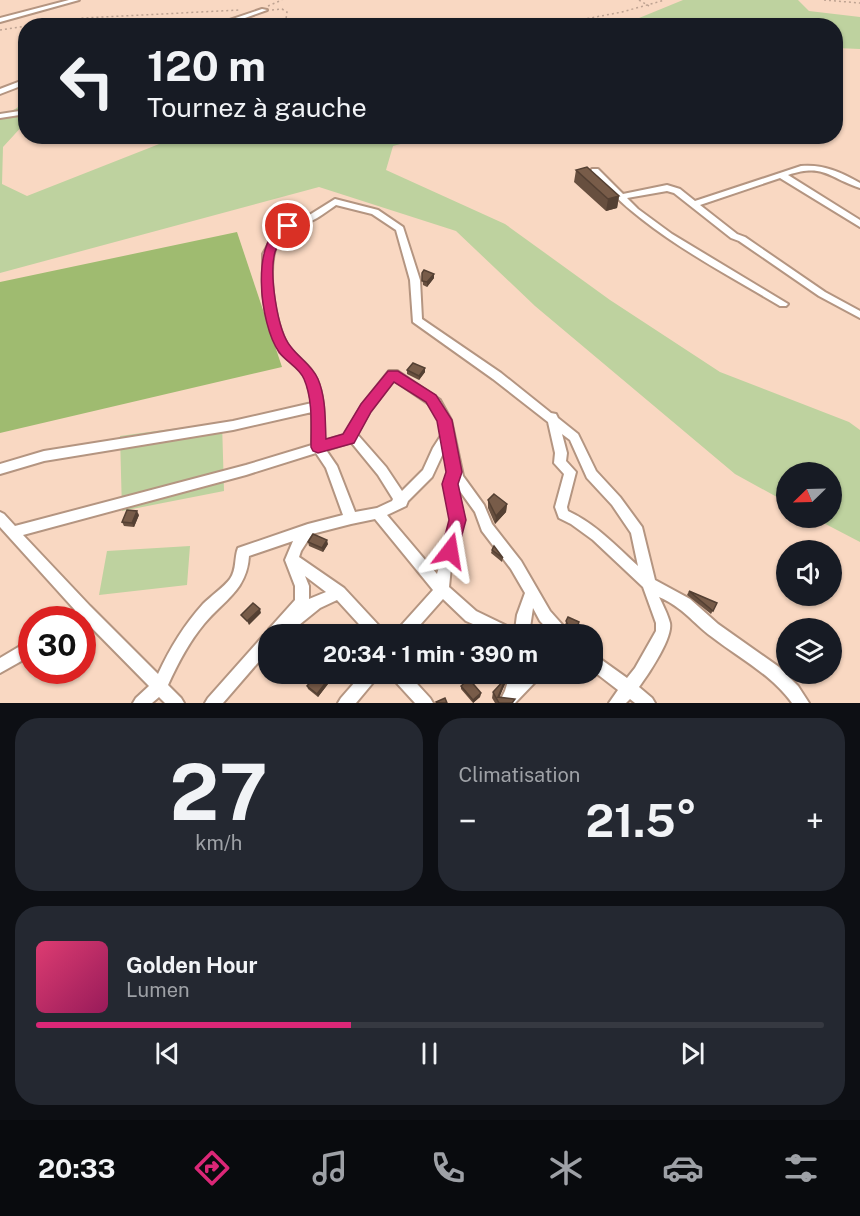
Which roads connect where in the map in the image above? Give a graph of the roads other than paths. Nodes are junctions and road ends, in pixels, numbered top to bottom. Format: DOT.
graph roads {
  1 [pos="76,0"];
  2 [pos="264,10"];
  3 [pos="239,18"];
  4 [pos="0,20"];
  5 [pos="18,84"];
  6 [pos="0,92"];
  7 [pos="18,113"];
  8 [pos="0,116"];
  9 [pos="595,171"];
  10 [pos="782,175"];
  11 [pos="860,186"];
  12 [pos="621,197"];
  13 [pos="694,204"];
  14 [pos="860,224"];
  15 [pos="783,304"];
  16 [pos="860,315"];
  17 [pos="318,406"];
  18 [pos="552,417"];
  19 [pos="447,436"];
  20 [pos="349,438"];
  21 [pos="318,447"];
  22 [pos="0,469"];
  23 [pos="454,472"];
  24 [pos="402,502"];
  25 [pos="378,513"];
  26 [pos="0,518"];
  27 [pos="351,518"];
  28 [pos="308,530"];
  29 [pos="12,531"];
  30 [pos="292,560"];
  31 [pos="649,584"];
  32 [pos="442,590"];
  33 [pos="339,593"];
  34 [pos="531,594"];
  35 [pos="81,606"];
  36 [pos="96,621"];
  37 [pos="283,624"];
  38 [pos="288,624"];
  39 [pos="368,624"];
  40 [pos="412,624"];
  41 [pos="488,624"];
  42 [pos="523,624"];
  43 [pos="552,624"];
  44 [pos="258,652"];
  45 [pos="18,655"];
  46 [pos="0,666"];
  47 [pos="603,668"];
  48 [pos="362,684"];
  49 [pos="407,684"];
  50 [pos="514,684"];
  51 [pos="524,684"];
  52 [pos="160,686"];
  53 [pos="629,687"];
  54 [pos="510,699"];
  55 [pos="141,703"];
  56 [pos="176,703"];
  57 [pos="213,703"];
  58 [pos="346,703"];
  59 [pos="425,703"];
  60 [pos="617,703"];
  61 [pos="647,703"];
  62 [pos="801,703"];
  1 -- 4 [label="street"];
  2 -- 3 [label="street"];
  5 -- 6 [label="street"];
  7 -- 8 [label="street"];
  9 -- 12 [label="street"];
  10 -- 11 [label="street"];
  10 -- 13 [label="street"];
  10 -- 14 [label="street"];
  12 -- 13 [label="street"];
  12 -- 15 [label="street"];
  13 -- 16 [label="street"];
  17 -- 18 [label="street"];
  17 -- 21 [label="street"];
  17 -- 22 [label="street"];
  18 -- 31 [label="street"];
  18 -- 31 [label="street"];
  19 -- 20 [label="street"];
  19 -- 23 [label="street"];
  19 -- 24 [label="street"];
  20 -- 21 [label="street"];
  20 -- 24 [label="street"];
  21 -- 27 [label="street"];
  21 -- 29 [label="street"];
  23 -- 32 [label="street"];
  23 -- 34 [label="street"];
  24 -- 25 [label="street"];
  25 -- 27 [label="street"];
  25 -- 32 [label="street"];
  26 -- 29 [label="street"];
  27 -- 28 [label="street"];
  28 -- 30 [label="street"];
  28 -- 52 [label="street"];
  29 -- 35 [label="street"];
  30 -- 33 [label="street"];
  30 -- 37 [label="street"];
  31 -- 53 [label="street"];
  31 -- 62 [label="street"];
  32 -- 40 [label="street"];
  32 -- 41 [label="street"];
  33 -- 38 [label="street"];
  33 -- 39 [label="street"];
  34 -- 42 [label="street"];
  34 -- 43 [label="street"];
  36 -- 52 [label="street"];
  44 -- 57 [label="street"];
  45 -- 46 [label="street"];
  47 -- 53 [label="street"];
  48 -- 58 [label="street"];
  49 -- 59 [label="street"];
  50 -- 54 [label="street"];
  51 -- 54 [label="street"];
  52 -- 55 [label="street"];
  52 -- 56 [label="street"];
  53 -- 60 [label="street"];
  53 -- 61 [label="street"];
}
